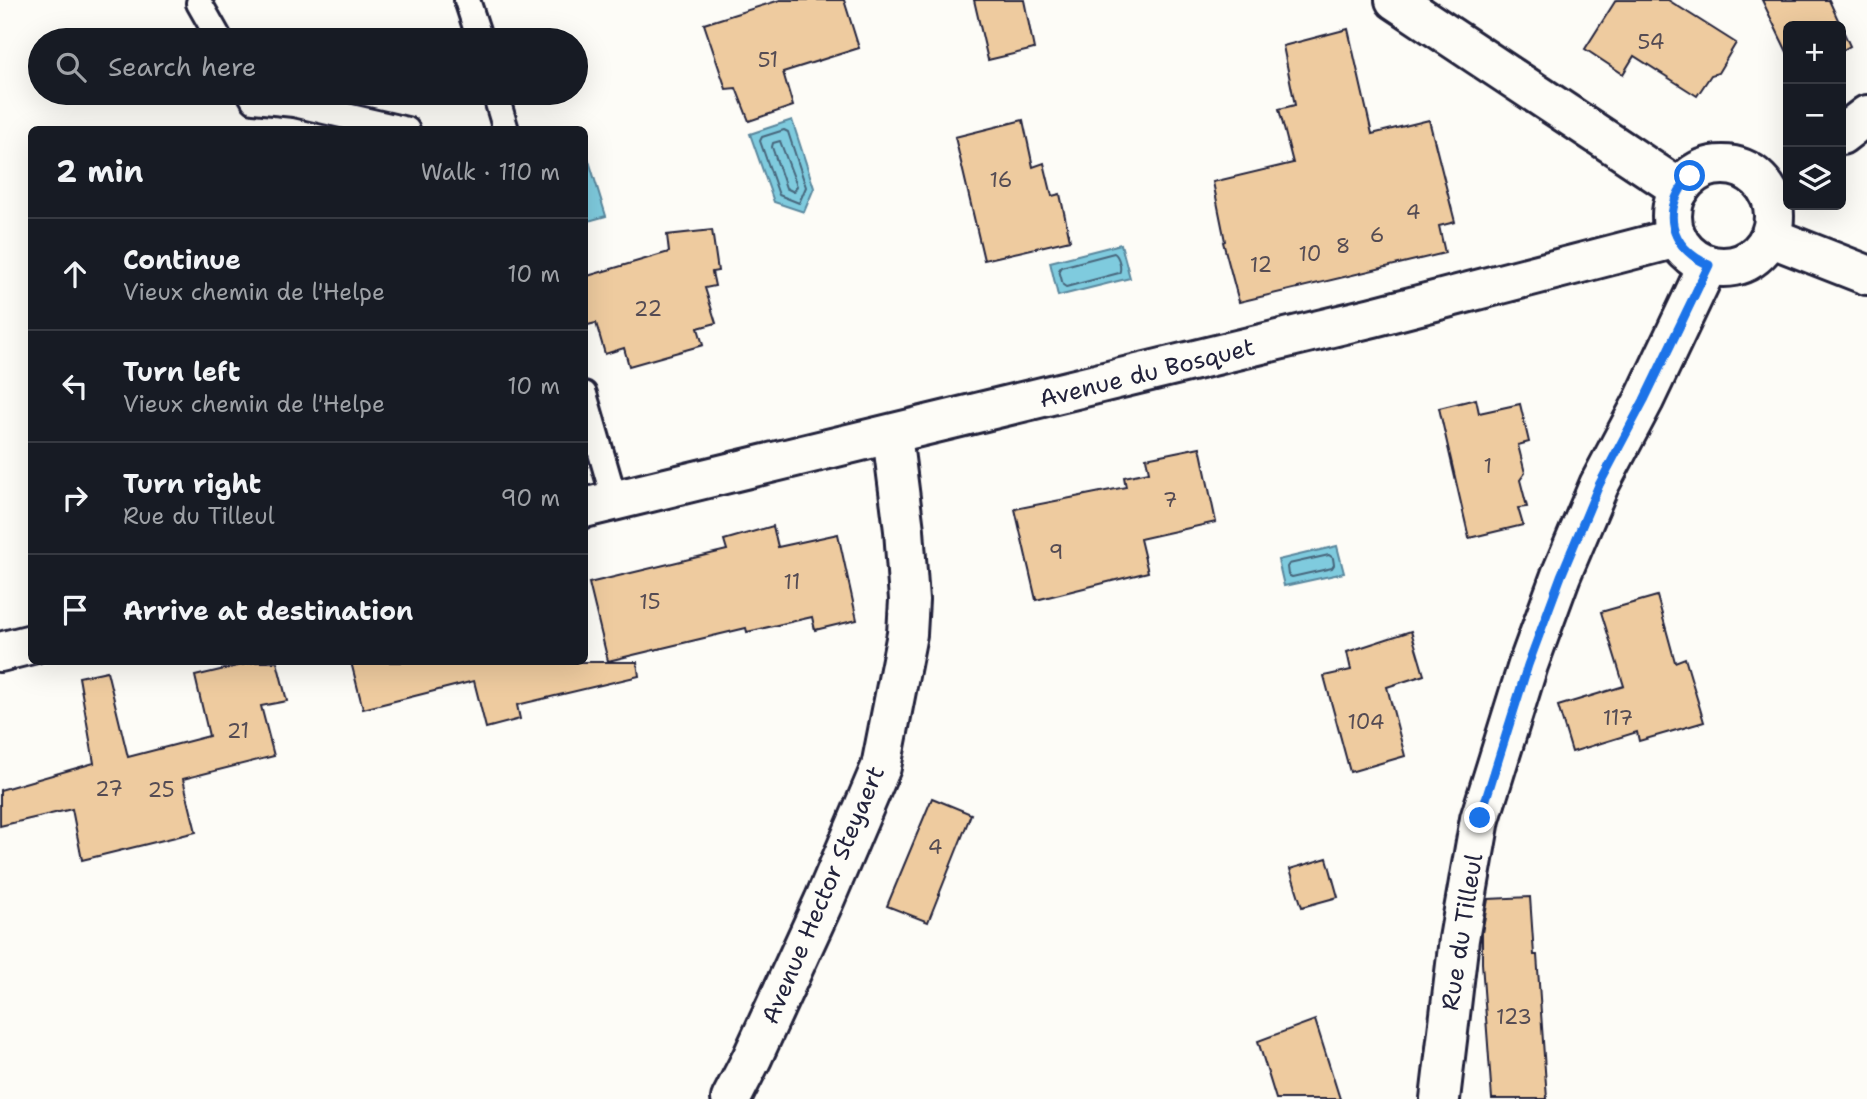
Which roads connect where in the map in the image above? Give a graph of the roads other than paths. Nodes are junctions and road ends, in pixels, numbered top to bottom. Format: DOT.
graph roads {
  1 [pos="467,0"];
  2 [pos="1395,0"];
  3 [pos="199,3"];
  4 [pos="213,28"];
  5 [pos="476,28"];
  6 [pos="298,105"];
  7 [pos="499,105"];
  8 [pos="1867,115"];
  9 [pos="390,126"];
  10 [pos="505,126"];
  11 [pos="1846,131"];
  12 [pos="1776,176"];
  13 [pos="1680,189"];
  14 [pos="1770,237"];
  15 [pos="1677,239"];
  16 [pos="1709,265"];
  17 [pos="1867,275"];
  18 [pos="588,422"];
  19 [pos="892,435"];
  20 [pos="600,504"];
  21 [pos="28,645"];
  22 [pos="0,652"];
  23 [pos="731,1099"];
  24 [pos="1440,1099"];
  1 -- 5 [label="lane"];
  2 -- 13 [label="street"];
  3 -- 4 [label="lane"];
  6 -- 9 [label="lane"];
  7 -- 10 [label="lane"];
  8 -- 11 [label="street"];
  12 -- 13 [label="street"];
  12 -- 14 [label="street"];
  13 -- 15 [label="street"];
  14 -- 16 [label="street"];
  14 -- 17 [label="street"];
  15 -- 16 [label="street"];
  15 -- 19 [label="street, Avenue du Bosquet"];
  16 -- 24 [label="street, Rue du Tilleul"];
  18 -- 20 [label="lane, Avenue du Bosquet"];
  19 -- 20 [label="street, Avenue du Bosquet"];
  19 -- 23 [label="street, Avenue Hector Steyaert"];
  21 -- 22 [label="street"];
}
